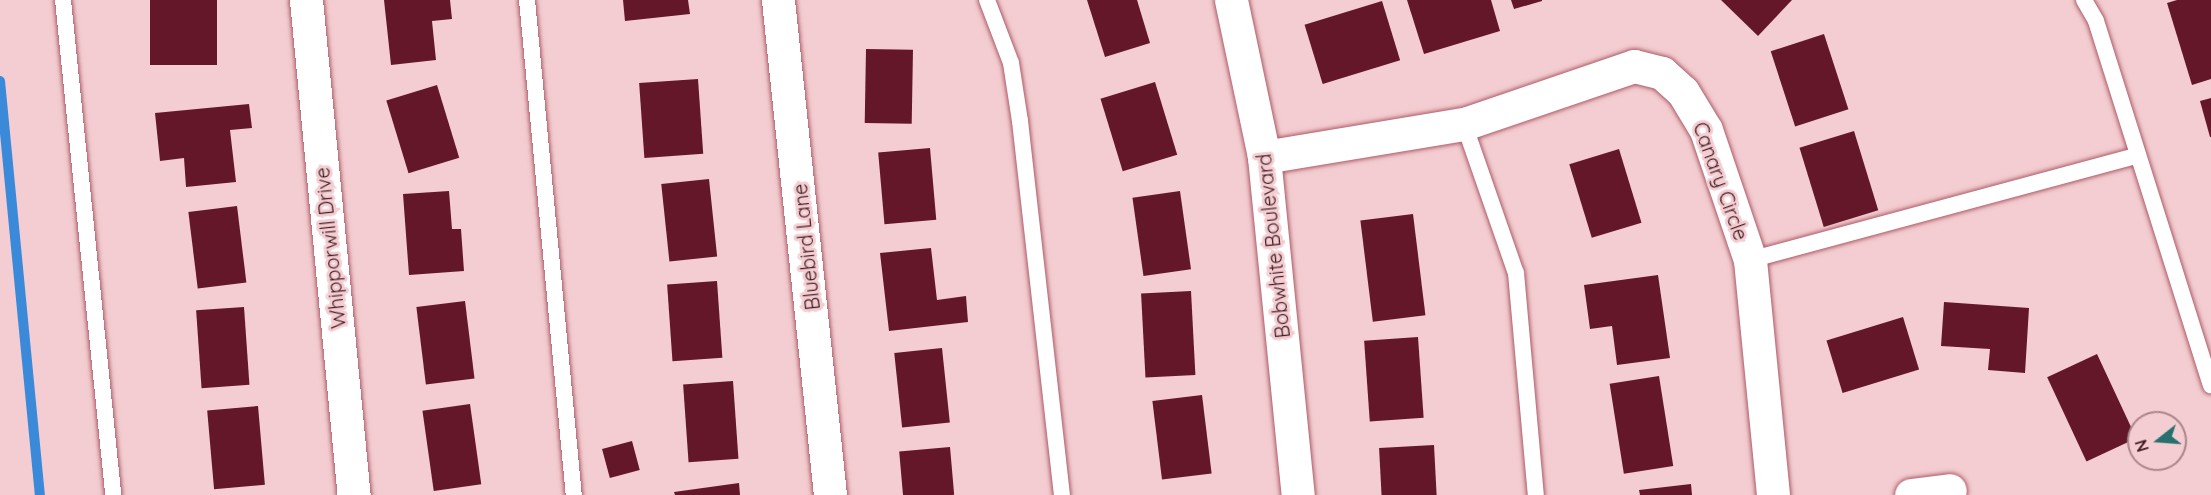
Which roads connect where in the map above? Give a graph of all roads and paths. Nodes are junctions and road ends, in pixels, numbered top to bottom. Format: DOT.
graph roads {
  1 [pos="63,0"];
  2 [pos="306,0"];
  3 [pos="527,0"];
  4 [pos="778,0"];
  5 [pos="987,0"];
  6 [pos="1231,0"];
  7 [pos="2084,0"];
  8 [pos="1464,124"];
  9 [pos="2136,156"];
  10 [pos="1264,157"];
  11 [pos="1750,260"];
  12 [pos="2211,385"];
  13 [pos="1950,490"];
  14 [pos="113,495"];
  15 [pos="354,495"];
  16 [pos="574,495"];
  17 [pos="830,495"];
  18 [pos="1062,495"];
  19 [pos="1298,495"];
  20 [pos="1536,495"];
  21 [pos="1773,495"];
  22 [pos="1911,495"];
  1 -- 14 [label="lane"];
  2 -- 15 [label="street, Whipporwill Drive"];
  3 -- 16 [label="lane"];
  4 -- 17 [label="street, Bluebird Lane"];
  5 -- 18 [label="lane"];
  6 -- 10 [label="street, Bobwhite Boulevard"];
  7 -- 9 [label="lane"];
  8 -- 10 [label="street, Canary Circle"];
  8 -- 11 [label="street, Canary Circle"];
  8 -- 20 [label="lane"];
  9 -- 11 [label="lane"];
  9 -- 12 [label="lane"];
  10 -- 19 [label="street, Bobwhite Boulevard"];
  11 -- 21 [label="street, Canary Circle"];
  13 -- 22 [label="street"];
}
